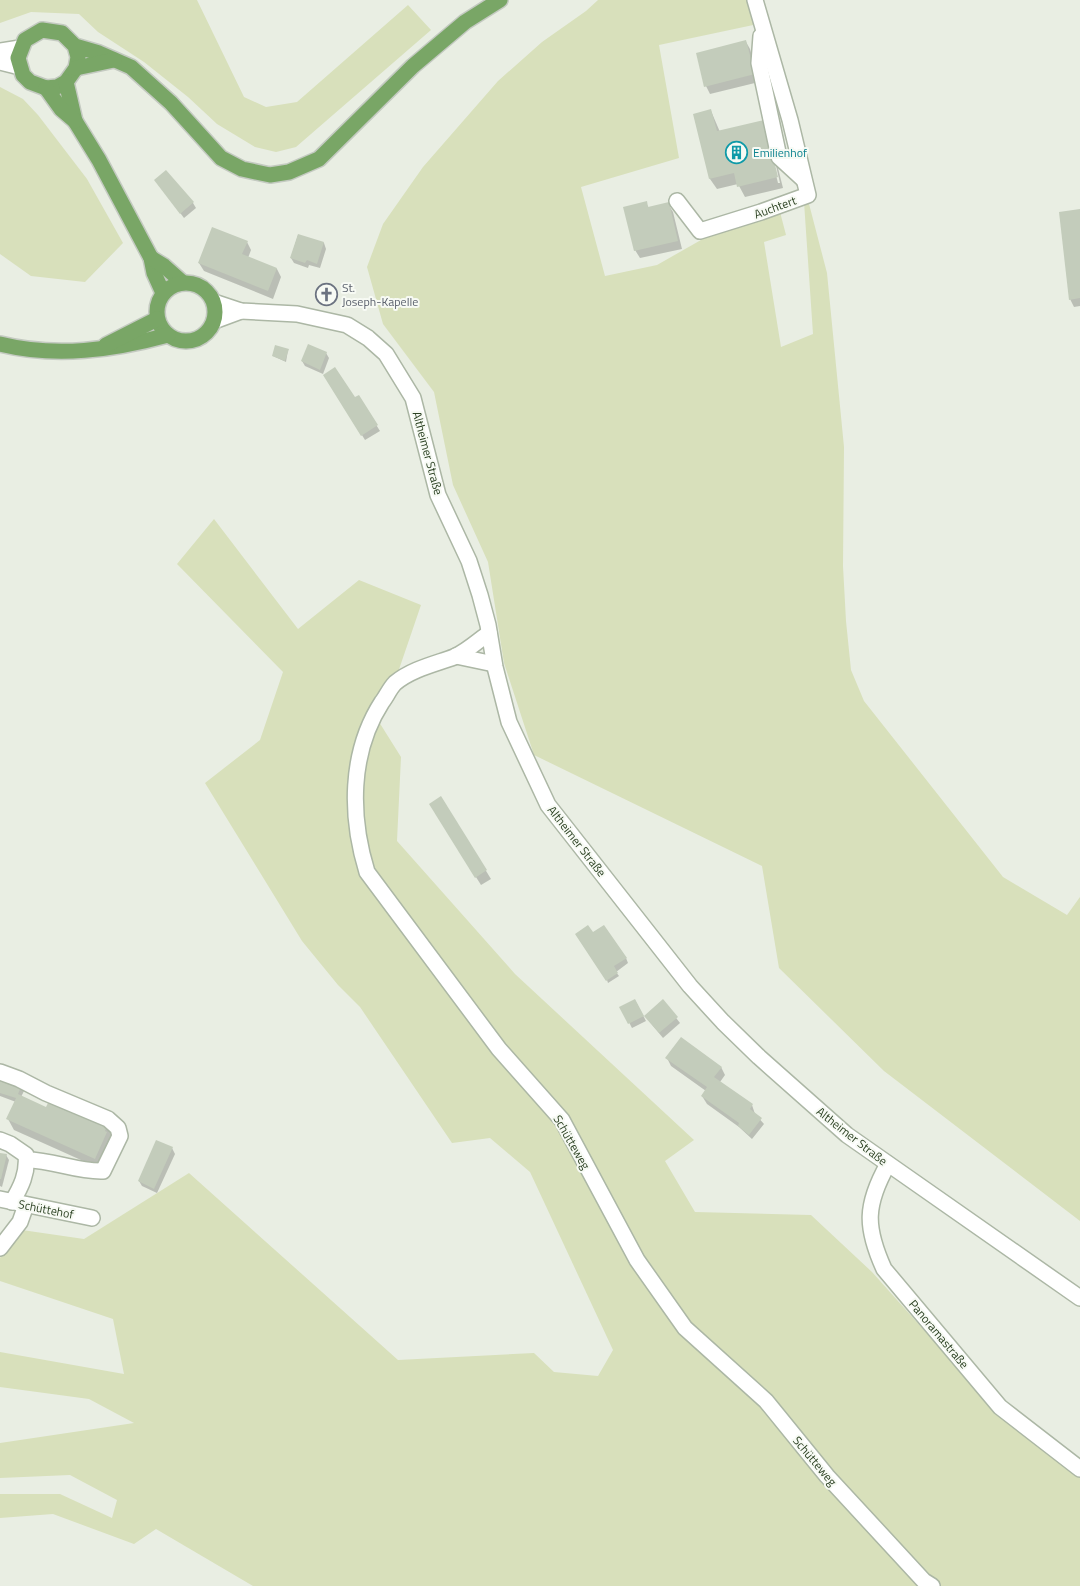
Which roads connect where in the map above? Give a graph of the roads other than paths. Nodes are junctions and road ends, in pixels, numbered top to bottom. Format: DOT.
graph roads {
  1 [pos="500,0"];
  2 [pos="755,0"];
  3 [pos="75,46"];
  4 [pos="20,48"];
  5 [pos="0,51"];
  6 [pos="114,60"];
  7 [pos="0,62"];
  8 [pos="20,67"];
  9 [pos="76,68"];
  10 [pos="66,82"];
  11 [pos="46,88"];
  12 [pos="75,121"];
  13 [pos="676,201"];
  14 [pos="151,258"];
  15 [pos="182,282"];
  16 [pos="163,293"];
  17 [pos="214,302"];
  18 [pos="241,311"];
  19 [pos="157,319"];
  20 [pos="214,321"];
  21 [pos="168,335"];
  22 [pos="0,344"];
  23 [pos="100,348"];
  24 [pos="489,633"];
  25 [pos="456,656"];
  26 [pos="494,664"];
  27 [pos="0,1072"];
  28 [pos="0,1140"];
  29 [pos="27,1160"];
  30 [pos="888,1164"];
  31 [pos="13,1202"];
  32 [pos="92,1218"];
  33 [pos="0,1248"];
  34 [pos="1080,1298"];
  35 [pos="1080,1469"];
  36 [pos="932,1586"];
  1 -- 6 [label="main road"];
  2 -- 13 [label="street, Auchtert"];
  3 -- 4 [label="main road"];
  3 -- 6 [label="main road"];
  3 -- 9 [label="main road"];
  4 -- 5 [label="street"];
  4 -- 8 [label="main road"];
  6 -- 9 [label="main road"];
  7 -- 8 [label="street"];
  8 -- 11 [label="main road"];
  9 -- 10 [label="main road"];
  10 -- 11 [label="main road"];
  10 -- 12 [label="main road"];
  11 -- 12 [label="main road"];
  12 -- 14 [label="main road"];
  14 -- 15 [label="main road"];
  14 -- 16 [label="main road"];
  15 -- 16 [label="main road"];
  15 -- 17 [label="main road"];
  16 -- 19 [label="main road"];
  17 -- 18 [label="street, Altheimer Straße"];
  17 -- 20 [label="main road"];
  18 -- 20 [label="street, Altheimer Straße"];
  18 -- 24 [label="street, Altheimer Straße"];
  19 -- 21 [label="main road"];
  19 -- 23 [label="main road"];
  20 -- 21 [label="main road"];
  21 -- 23 [label="main road"];
  22 -- 23 [label="main road"];
  24 -- 25 [label="street, Schütteweg"];
  24 -- 26 [label="street, Altheimer Straße"];
  25 -- 26 [label="street, Schütteweg"];
  25 -- 36 [label="street, Schütteweg"];
  26 -- 30 [label="street, Altheimer Straße"];
  27 -- 29 [label="street"];
  28 -- 29 [label="street"];
  29 -- 31 [label="street"];
  30 -- 34 [label="street, Altheimer Straße"];
  30 -- 35 [label="street, Panoramastraße"];
  31 -- 32 [label="street, Schüttehof"];
  31 -- 33 [label="street"];
}
